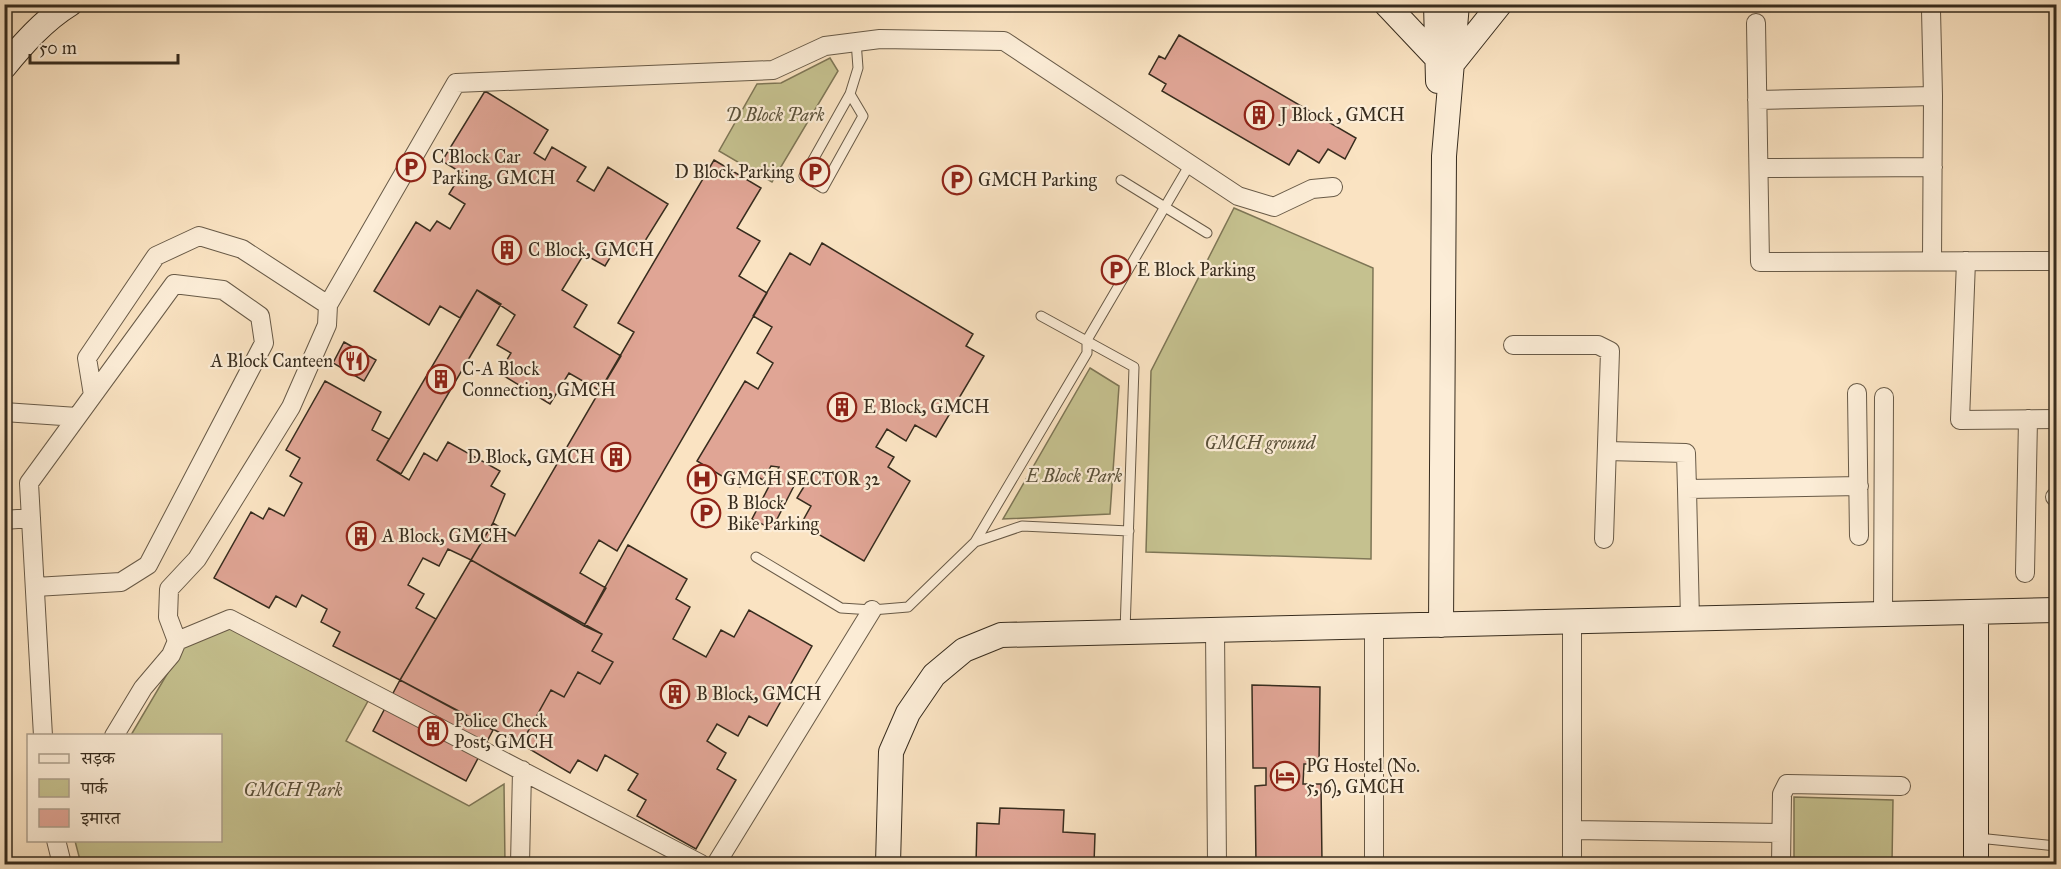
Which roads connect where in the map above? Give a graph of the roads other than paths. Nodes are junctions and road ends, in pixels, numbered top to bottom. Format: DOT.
graph roads {
  1 [pos="70,4"];
  2 [pos="1386,4"];
  3 [pos="1436,4"];
  4 [pos="1457,4"];
  5 [pos="1500,4"];
  6 [pos="1931,10"];
  7 [pos="1756,23"];
  8 [pos="856,41"];
  9 [pos="1444,60"];
  10 [pos="4,67"];
  11 [pos="850,94"];
  12 [pos="1933,96"];
  13 [pos="1757,100"];
  14 [pos="1190,164"];
  15 [pos="1933,167"];
  16 [pos="1759,168"];
  17 [pos="1122,180"];
  18 [pos="1333,187"];
  19 [pos="1165,207"];
  20 [pos="1207,232"];
  21 [pos="1932,261"];
  22 [pos="1966,261"];
  23 [pos="2056,261"];
  24 [pos="328,305"];
  25 [pos="1041,316"];
  26 [pos="1088,340"];
  27 [pos="1514,345"];
  28 [pos="1857,393"];
  29 [pos="93,395"];
  30 [pos="1884,397"];
  31 [pos="4,412"];
  32 [pos="77,417"];
  33 [pos="2028,419"];
  34 [pos="2056,419"];
  35 [pos="1606,452"];
  36 [pos="1859,486"];
  37 [pos="1687,489"];
  38 [pos="31,518"];
  39 [pos="4,520"];
  40 [pos="1129,531"];
  41 [pos="1859,536"];
  42 [pos="1604,539"];
  43 [pos="975,542"];
  44 [pos="756,557"];
  45 [pos="2025,573"];
  46 [pos="35,587"];
  47 [pos="872,610"];
  48 [pos="2056,610"];
  49 [pos="1976,612"];
  50 [pos="1882,614"];
  51 [pos="1690,619"];
  52 [pos="1572,622"];
  53 [pos="1441,625"];
  54 [pos="1374,626"];
  55 [pos="1215,630"];
  56 [pos="1125,632"];
  57 [pos="177,641"];
  58 [pos="43,734"];
  59 [pos="115,734"];
  60 [pos="522,770"];
  61 [pos="1901,786"];
  62 [pos="1572,830"];
  63 [pos="1781,833"];
  64 [pos="1976,838"];
  65 [pos="56,842"];
  66 [pos="2056,846"];
  67 [pos="62,864"];
  68 [pos="520,864"];
  69 [pos="701,864"];
  70 [pos="716,864"];
  71 [pos="888,864"];
  72 [pos="1217,864"];
  73 [pos="1374,864"];
  74 [pos="1572,864"];
  75 [pos="1781,864"];
  76 [pos="1976,864"];
  1 -- 10 [label="street"];
  2 -- 9 [label="street"];
  3 -- 9 [label="street"];
  4 -- 9 [label="street"];
  5 -- 9 [label="street"];
  6 -- 12 [label="street"];
  7 -- 13 [label="street"];
  8 -- 11 [label="lane"];
  8 -- 14 [label="street"];
  8 -- 24 [label="street"];
  9 -- 53 [label="street"];
  11 -- 11 [label="lane"];
  12 -- 13 [label="street"];
  12 -- 15 [label="street"];
  13 -- 16 [label="street"];
  14 -- 18 [label="street"];
  14 -- 19 [label="lane"];
  15 -- 16 [label="street"];
  15 -- 21 [label="street"];
  16 -- 21 [label="street"];
  17 -- 19 [label="lane"];
  19 -- 20 [label="lane"];
  19 -- 26 [label="lane"];
  21 -- 22 [label="street"];
  22 -- 23 [label="street"];
  22 -- 33 [label="street"];
  24 -- 29 [label="street"];
  24 -- 57 [label="street"];
  25 -- 26 [label="lane"];
  26 -- 40 [label="lane"];
  26 -- 43 [label="lane"];
  27 -- 35 [label="street"];
  28 -- 36 [label="street"];
  29 -- 32 [label="street"];
  29 -- 46 [label="street"];
  30 -- 50 [label="street"];
  31 -- 32 [label="street"];
  32 -- 38 [label="street"];
  33 -- 34 [label="street"];
  33 -- 45 [label="street"];
  35 -- 37 [label="street"];
  35 -- 42 [label="street"];
  36 -- 37 [label="street"];
  36 -- 41 [label="street"];
  37 -- 51 [label="street"];
  38 -- 39 [label="street"];
  38 -- 46 [label="street"];
  40 -- 43 [label="lane"];
  40 -- 56 [label="lane"];
  43 -- 47 [label="lane"];
  44 -- 47 [label="lane"];
  46 -- 58 [label="street"];
  47 -- 70 [label="street"];
  48 -- 49 [label="street"];
  49 -- 50 [label="street"];
  49 -- 64 [label="street"];
  50 -- 51 [label="street"];
  51 -- 52 [label="street"];
  52 -- 53 [label="street"];
  52 -- 62 [label="street"];
  53 -- 54 [label="street"];
  54 -- 55 [label="street"];
  54 -- 73 [label="street"];
  55 -- 56 [label="street"];
  55 -- 72 [label="street"];
  56 -- 71 [label="street"];
  57 -- 59 [label="street"];
  57 -- 60 [label="street"];
  60 -- 68 [label="street"];
  60 -- 69 [label="street"];
  61 -- 63 [label="street"];
  62 -- 63 [label="street"];
  62 -- 74 [label="street"];
  63 -- 75 [label="street"];
  64 -- 66 [label="lane"];
  64 -- 76 [label="street"];
  65 -- 67 [label="street"];
}
